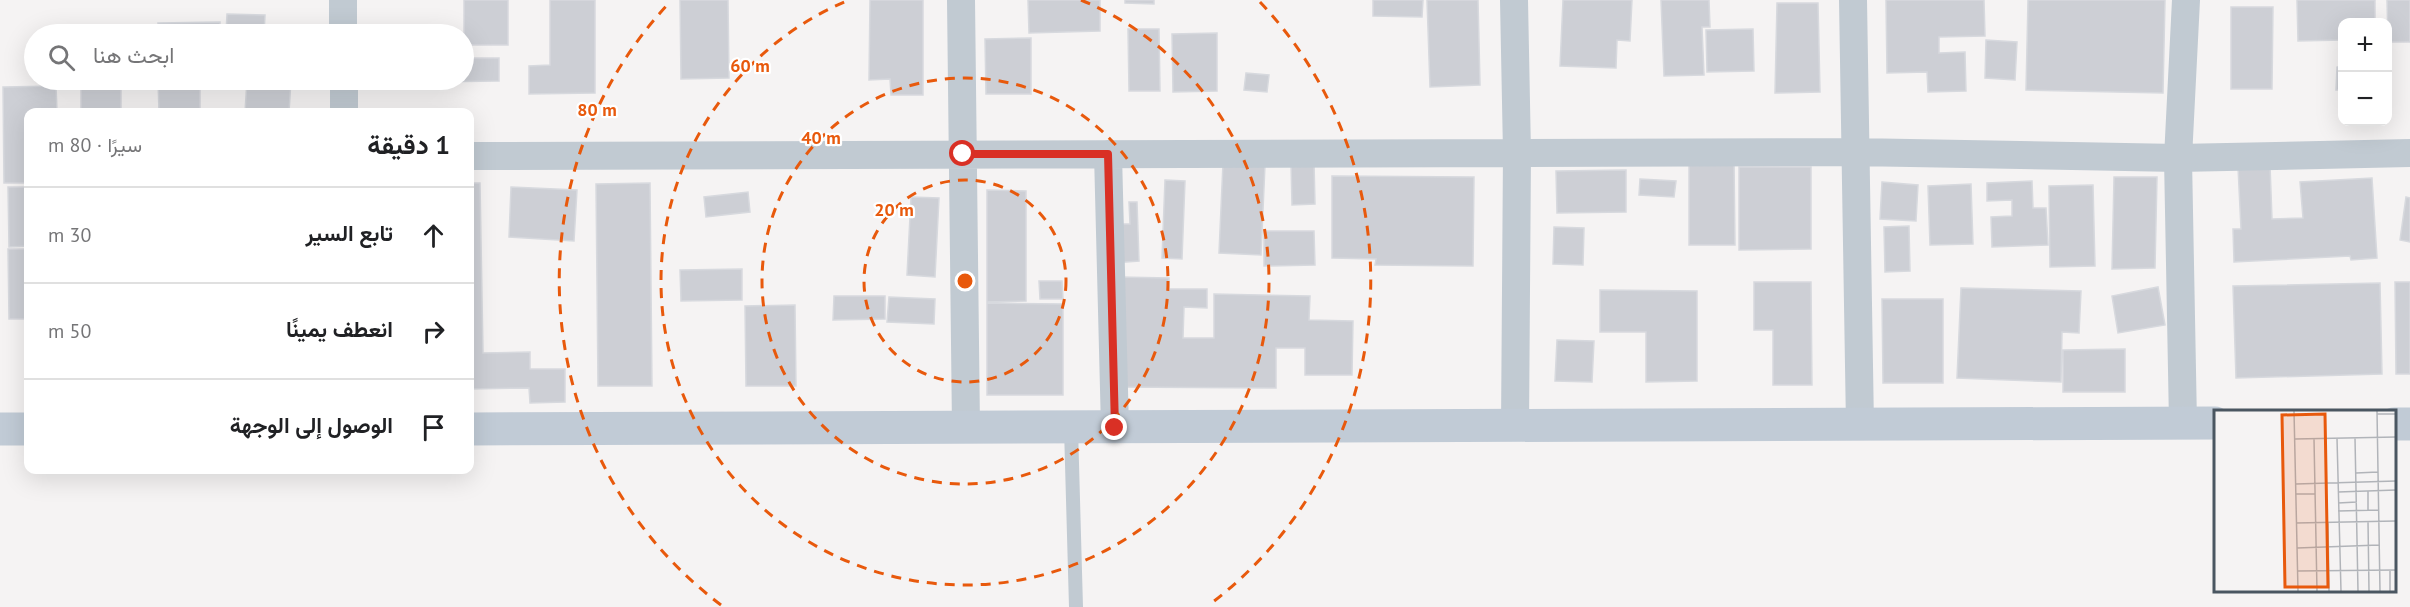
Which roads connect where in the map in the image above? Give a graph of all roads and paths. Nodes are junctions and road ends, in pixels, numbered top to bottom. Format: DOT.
graph roads {
  1 [pos="343,0"];
  2 [pos="961,0"];
  3 [pos="1514,0"];
  4 [pos="1853,0"];
  5 [pos="2186,0"];
  6 [pos="343,24"];
  7 [pos="344,90"];
  8 [pos="344,108"];
  9 [pos="1855,152"];
  10 [pos="1517,153"];
  11 [pos="2410,153"];
  12 [pos="963,154"];
  13 [pos="1108,154"];
  14 [pos="474,156"];
  15 [pos="2178,158"];
  16 [pos="2183,423"];
  17 [pos="2214,423"];
  18 [pos="1860,426"];
  19 [pos="1515,427"];
  20 [pos="966,428"];
  21 [pos="1071,428"];
  22 [pos="1115,428"];
  23 [pos="0,429"];
  24 [pos="24,429"];
  25 [pos="474,429"];
  26 [pos="1076,607"];
  1 -- 6 [label="street"];
  2 -- 12 [label="street"];
  3 -- 10 [label="street"];
  4 -- 9 [label="street"];
  5 -- 15 [label="street"];
  7 -- 8 [label="street"];
  9 -- 10 [label="street"];
  9 -- 15 [label="street"];
  9 -- 18 [label="street"];
  10 -- 13 [label="street"];
  10 -- 19 [label="street"];
  11 -- 15 [label="street"];
  12 -- 13 [label="street"];
  12 -- 14 [label="street"];
  12 -- 20 [label="street"];
  13 -- 22 [label="street"];
  15 -- 16 [label="street"];
  16 -- 17 [label="main road"];
  16 -- 18 [label="main road"];
  18 -- 19 [label="main road"];
  19 -- 22 [label="main road"];
  20 -- 21 [label="main road"];
  20 -- 25 [label="main road"];
  21 -- 22 [label="main road"];
  21 -- 26 [label="lane"];
  23 -- 24 [label="main road"];
}
